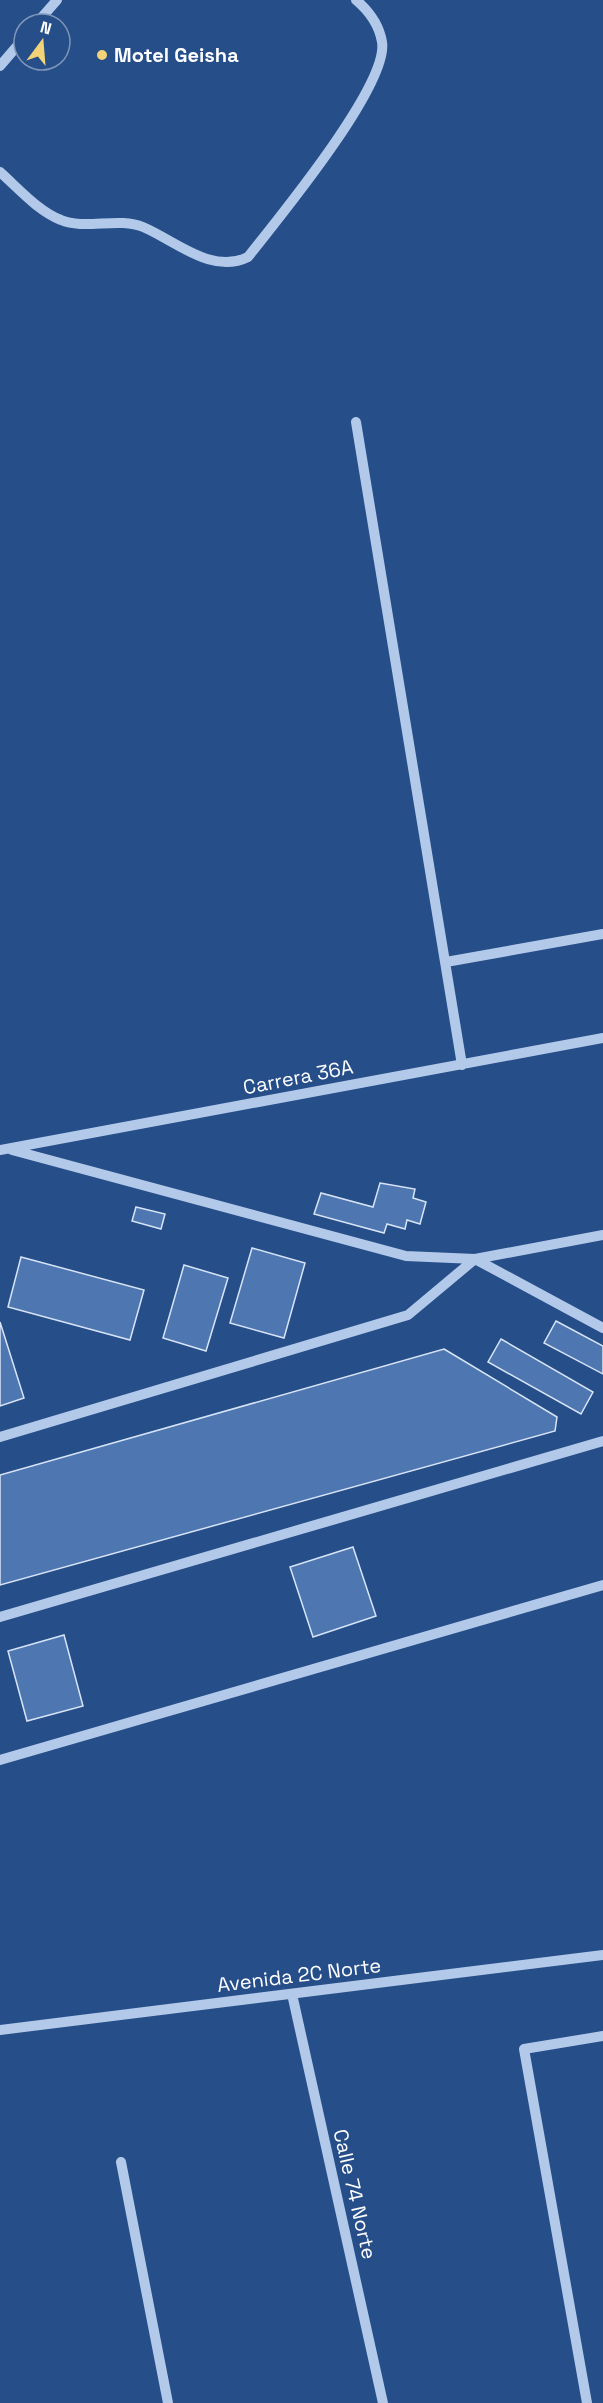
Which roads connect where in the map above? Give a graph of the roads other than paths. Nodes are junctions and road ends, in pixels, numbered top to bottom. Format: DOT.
graph roads {
  1 [pos="57,0"];
  2 [pos="356,0"];
  3 [pos="46,12"];
  4 [pos="12,52"];
  5 [pos="0,66"];
  6 [pos="0,172"];
  7 [pos="356,422"];
  8 [pos="603,934"];
  9 [pos="446,962"];
  10 [pos="603,1038"];
  11 [pos="462,1065"];
  12 [pos="4,1150"];
  13 [pos="603,1235"];
  14 [pos="475,1259"];
  15 [pos="603,1328"];
  16 [pos="0,1437"];
  17 [pos="603,1441"];
  18 [pos="603,1585"];
  19 [pos="0,1617"];
  20 [pos="0,1760"];
  21 [pos="603,1955"];
  22 [pos="292,1994"];
  23 [pos="0,2031"];
  24 [pos="603,2036"];
  25 [pos="121,2162"];
  26 [pos="168,2403"];
  27 [pos="383,2403"];
  28 [pos="587,2403"];
  1 -- 3 [label="street"];
  2 -- 6 [label="street"];
  4 -- 5 [label="street"];
  7 -- 9 [label="street"];
  8 -- 9 [label="street"];
  9 -- 11 [label="street"];
  10 -- 11 [label="street, Carrera 36A"];
  11 -- 12 [label="street, Carrera 36A"];
  12 -- 14 [label="street"];
  13 -- 14 [label="street"];
  14 -- 15 [label="street"];
  14 -- 16 [label="street"];
  17 -- 19 [label="street"];
  18 -- 20 [label="street"];
  21 -- 22 [label="street, Avenida 2C Norte"];
  22 -- 23 [label="street, Avenida 2C Norte"];
  22 -- 27 [label="street, Calle 74 Norte"];
  24 -- 28 [label="street"];
  25 -- 26 [label="street"];
}
